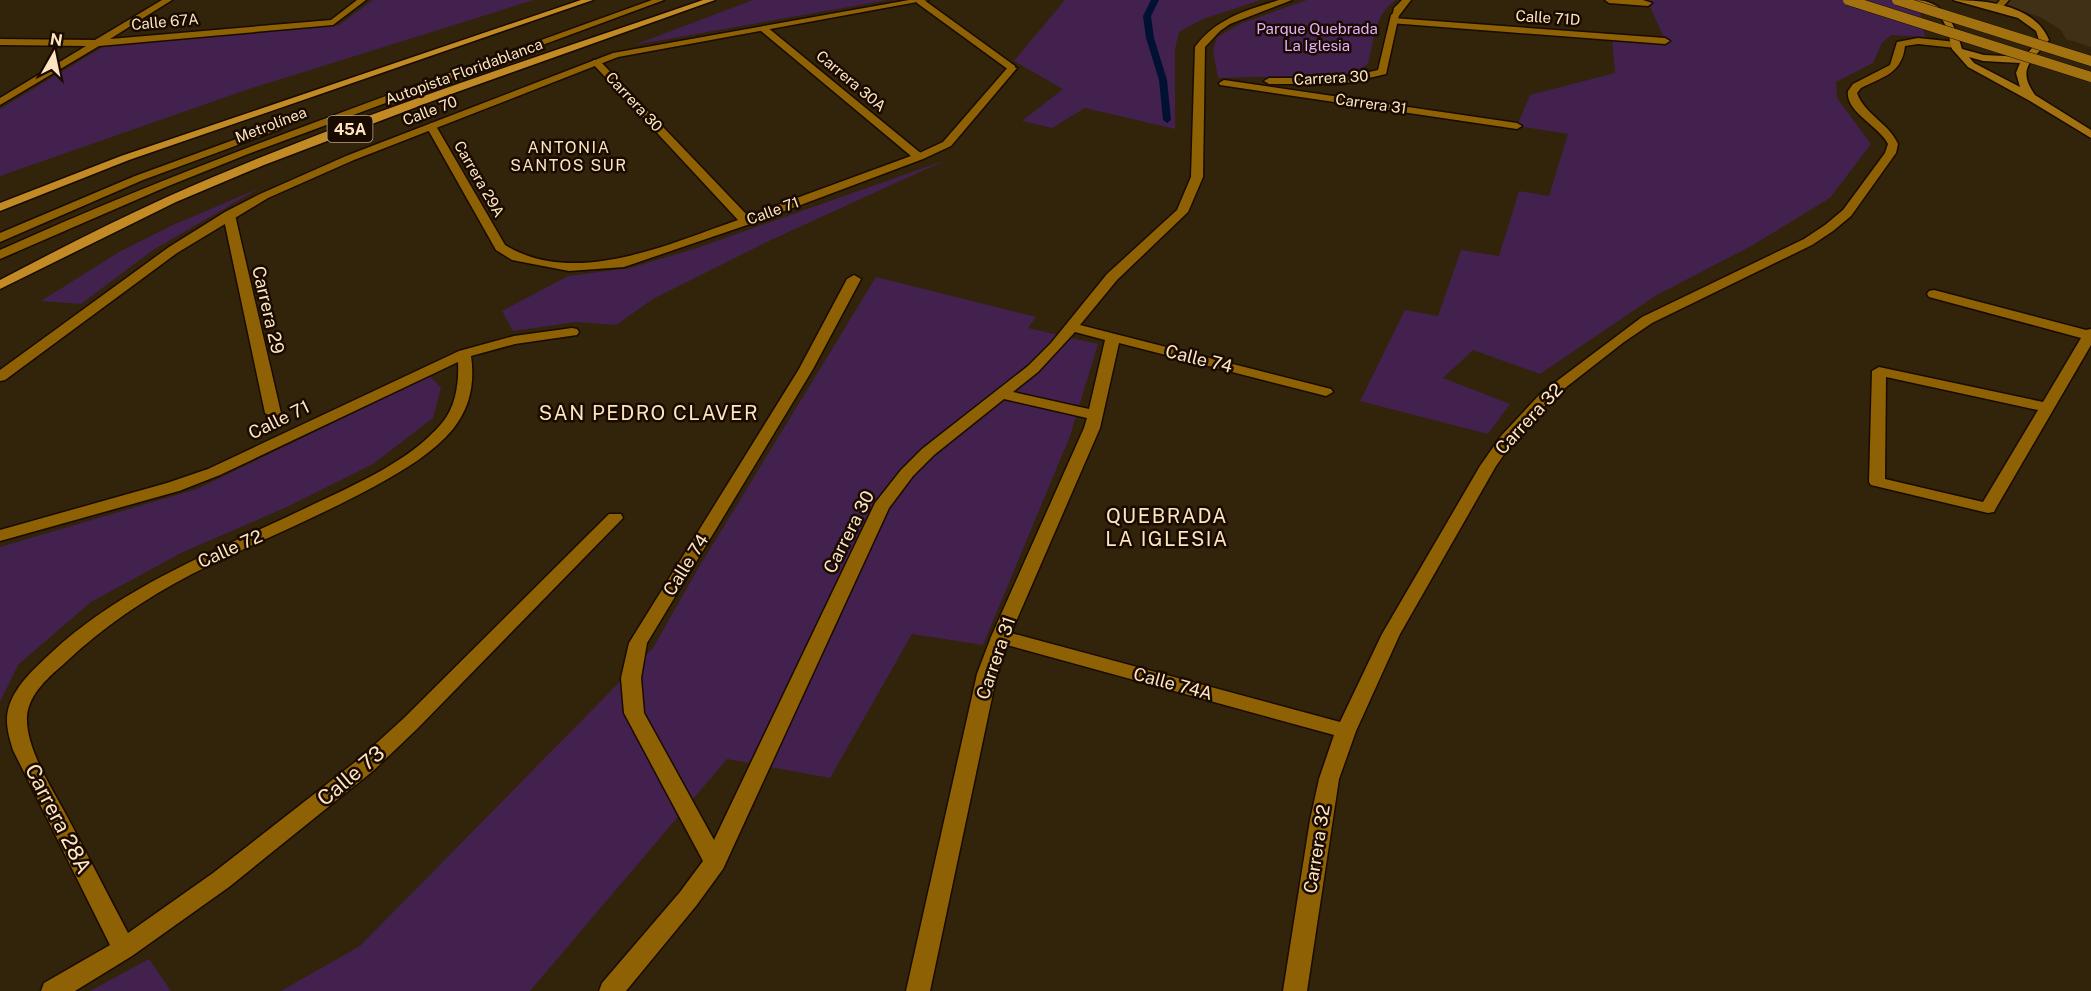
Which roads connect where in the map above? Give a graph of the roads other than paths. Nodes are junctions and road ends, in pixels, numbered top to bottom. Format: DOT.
graph roads {
  1 [pos="168,0"];
  2 [pos="362,0"];
  3 [pos="589,0"];
  4 [pos="634,0"];
  5 [pos="660,0"];
  6 [pos="711,0"];
  7 [pos="1288,0"];
  8 [pos="1407,0"];
  9 [pos="1609,0"];
  10 [pos="1848,0"];
  11 [pos="1897,0"];
  12 [pos="1918,0"];
  13 [pos="1957,0"];
  14 [pos="2005,0"];
  15 [pos="922,1"];
  16 [pos="1648,3"];
  17 [pos="1997,8"];
  18 [pos="1934,9"];
  19 [pos="1394,18"];
  20 [pos="764,29"];
  21 [pos="1665,41"];
  22 [pos="0,42"];
  23 [pos="98,43"];
  24 [pos="1956,47"];
  25 [pos="2027,60"];
  26 [pos="2091,61"];
  27 [pos="597,62"];
  28 [pos="2091,78"];
  29 [pos="1212,83"];
  30 [pos="2033,98"];
  31 [pos="0,102"];
  32 [pos="431,126"];
  33 [pos="1517,126"];
  34 [pos="2091,135"];
  35 [pos="919,157"];
  36 [pos="0,207"];
  37 [pos="228,215"];
  38 [pos="746,221"];
  39 [pos="0,238"];
  40 [pos="500,247"];
  41 [pos="0,255"];
  42 [pos="854,279"];
  43 [pos="0,285"];
  44 [pos="1934,294"];
  45 [pos="1071,327"];
  46 [pos="572,332"];
  47 [pos="2090,335"];
  48 [pos="1113,337"];
  49 [pos="464,354"];
  50 [pos="0,377"];
  51 [pos="1326,392"];
  52 [pos="1002,394"];
  53 [pos="2047,407"];
  54 [pos="273,413"];
  55 [pos="1096,415"];
  56 [pos="615,518"];
  57 [pos="0,536"];
  58 [pos="1000,637"];
  59 [pos="31,685"];
  60 [pos="1346,731"];
  61 [pos="715,862"];
  62 [pos="124,949"];
  63 [pos="53,991"];
  64 [pos="611,991"];
  65 [pos="918,991"];
  66 [pos="1295,991"];
  1 -- 23 [label="street"];
  2 -- 23 [label="street, Calle 67A"];
  3 -- 36 [label="highway, Autopista Floridablanca / 45A"];
  4 -- 39 [label="street, Metrolínea"];
  5 -- 41 [label="street, Metrolínea"];
  6 -- 43 [label="highway, Autopista Floridablanca / 45A"];
  7 -- 29 [label="street, Carrera 30"];
  8 -- 19 [label="street, Carrera 30"];
  9 -- 16 [label="street"];
  10 -- 28 [label="main road, bridge"];
  11 -- 26 [label="main road, bridge"];
  12 -- 18 [label="main road"];
  13 -- 17 [label="main road"];
  14 -- 17 [label="street"];
  15 -- 20 [label="street, Calle 70"];
  15 -- 35 [label="street, Calle 71"];
  17 -- 18 [label="main road"];
  17 -- 25 [label="main road"];
  18 -- 24 [label="main road"];
  19 -- 21 [label="street, Calle 71D"];
  19 -- 29 [label="street, Carrera 30"];
  20 -- 27 [label="street, Calle 70"];
  20 -- 35 [label="street, Carrera 30A"];
  22 -- 23 [label="street, Calle 67A"];
  23 -- 31 [label="street"];
  24 -- 25 [label="main road"];
  24 -- 30 [label="main road"];
  24 -- 60 [label="street, Carrera 32"];
  25 -- 30 [label="main road"];
  27 -- 32 [label="street, Calle 70"];
  27 -- 38 [label="street, Carrera 30"];
  29 -- 33 [label="street, Carrera 31"];
  29 -- 45 [label="street, Carrera 30"];
  30 -- 34 [label="main road"];
  32 -- 37 [label="street, Calle 70"];
  32 -- 40 [label="street, Carrera 29A"];
  35 -- 38 [label="street, Calle 71"];
  37 -- 50 [label="street, Calle 70"];
  37 -- 54 [label="street, Carrera 29"];
  38 -- 40 [label="street, Calle 71"];
  42 -- 61 [label="street, Calle 74"];
  44 -- 47 [label="street"];
  45 -- 48 [label="street, Calle 74"];
  45 -- 52 [label="street, Carrera 30"];
  46 -- 49 [label="street, Calle 71"];
  47 -- 53 [label="street"];
  48 -- 51 [label="street, Calle 74"];
  48 -- 55 [label="street, Carrera 31"];
  49 -- 57 [label="street, Calle 71"];
  49 -- 59 [label="street, Calle 72"];
  52 -- 55 [label="street"];
  52 -- 61 [label="street, Carrera 30"];
  53 -- 53 [label="street"];
  55 -- 58 [label="street, Carrera 31"];
  56 -- 62 [label="street, Calle 73"];
  58 -- 60 [label="street, Calle 74A"];
  58 -- 65 [label="street, Carrera 31"];
  59 -- 62 [label="street, Carrera 28A"];
  60 -- 66 [label="street, Carrera 32"];
  61 -- 64 [label="street, Carrera 30"];
  62 -- 63 [label="street, Calle 73"];
}
